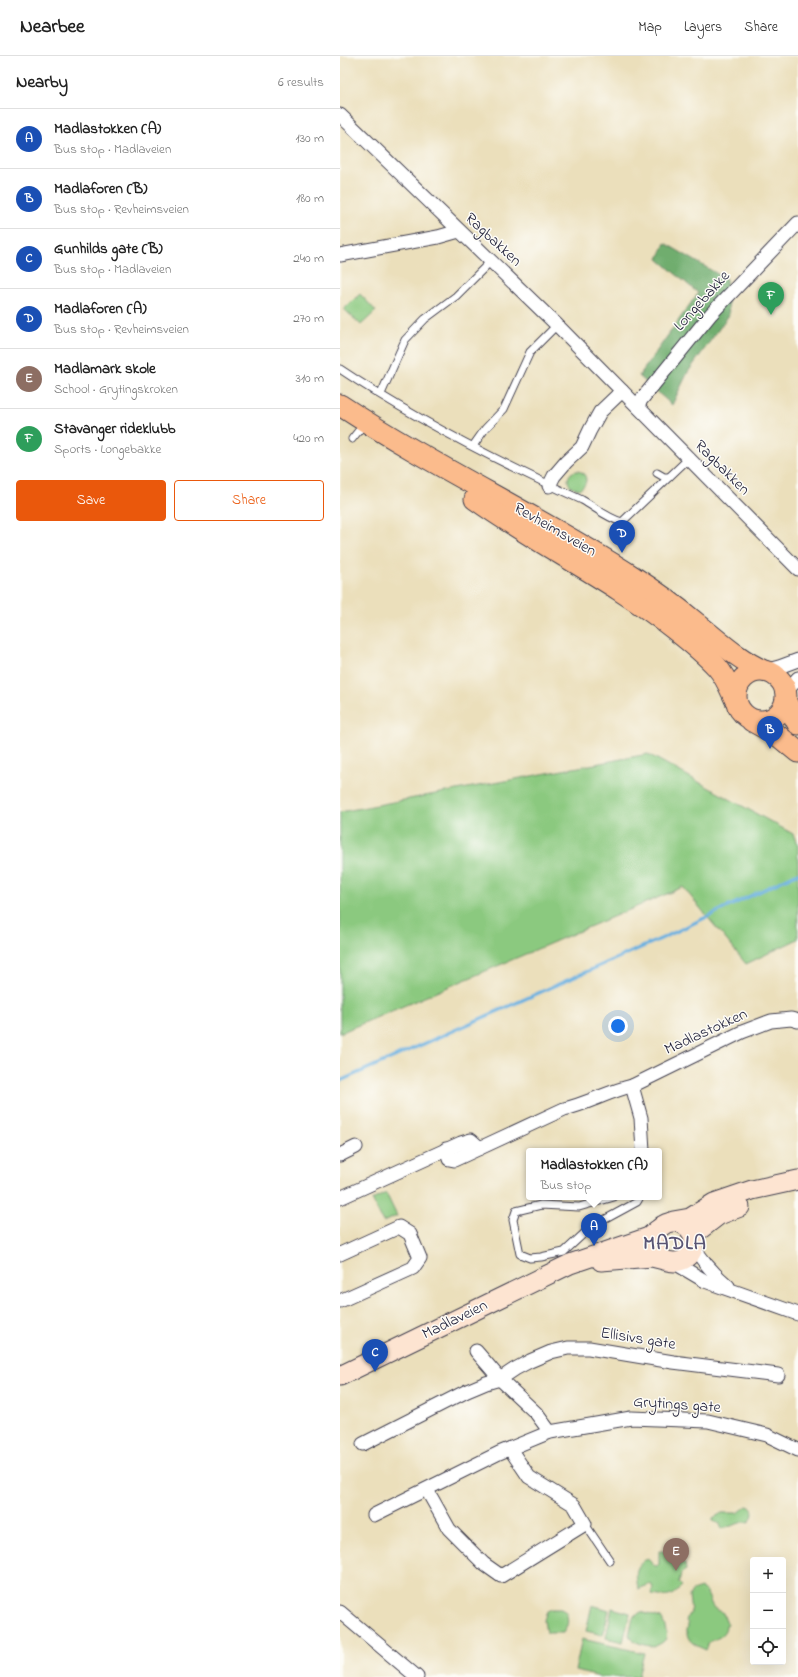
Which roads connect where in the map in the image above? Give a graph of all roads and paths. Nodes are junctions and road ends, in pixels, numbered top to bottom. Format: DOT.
graph roads {
  1 [pos="340,115"];
  2 [pos="798,223"];
  3 [pos="459,231"];
  4 [pos="340,255"];
  5 [pos="491,261"];
  6 [pos="557,325"];
  7 [pos="340,370"];
  8 [pos="622,391"];
  9 [pos="381,394"];
  10 [pos="340,405"];
  11 [pos="637,405"];
  12 [pos="366,422"];
  13 [pos="352,439"];
  14 [pos="397,441"];
  15 [pos="473,446"];
  16 [pos="688,459"];
  17 [pos="657,473"];
  18 [pos="669,477"];
  19 [pos="549,486"];
  20 [pos="798,569"];
  21 [pos="798,660"];
  22 [pos="764,671"];
  23 [pos="790,691"];
  24 [pos="735,699"];
  25 [pos="752,720"];
  26 [pos="798,724"];
  27 [pos="798,752"];
  28 [pos="798,1021"];
  29 [pos="632,1086"];
  30 [pos="356,1147"];
  31 [pos="641,1148"];
  32 [pos="340,1155"];
  33 [pos="798,1180"];
  34 [pos="798,1192"];
  35 [pos="340,1198"];
  36 [pos="604,1200"];
  37 [pos="638,1200"];
  38 [pos="665,1226"];
  39 [pos="694,1241"];
  40 [pos="340,1254"];
  41 [pos="668,1261"];
  42 [pos="570,1264"];
  43 [pos="732,1290"];
  44 [pos="340,1301"];
  45 [pos="798,1314"];
  46 [pos="476,1351"];
  47 [pos="778,1375"];
  48 [pos="340,1376"];
  49 [pos="500,1380"];
  50 [pos="550,1432"];
  51 [pos="363,1444"];
  52 [pos="510,1449"];
  53 [pos="798,1450"];
  54 [pos="427,1490"];
  55 [pos="374,1515"];
  56 [pos="585,1524"];
  57 [pos="610,1561"];
  58 [pos="340,1612"];
  59 [pos="417,1677"];
  1 -- 3 [label="street, Ragbakken"];
  2 -- 11 [label="street, Longebakke"];
  3 -- 4 [label="street"];
  3 -- 5 [label="street, Ragbakken"];
  5 -- 6 [label="street, Ragbakken"];
  5 -- 9 [label="lane"];
  6 -- 8 [label="street, Ragbakken"];
  6 -- 15 [label="lane"];
  7 -- 9 [label="lane"];
  8 -- 11 [label="street, Ragbakken"];
  8 -- 19 [label="street"];
  9 -- 15 [label="lane"];
  10 -- 12 [label="main road, Revheimsveien"];
  11 -- 16 [label="street, Ragbakken"];
  12 -- 13 [label="lane"];
  12 -- 14 [label="main road, Revheimsveien"];
  14 -- 22 [label="main road, Revheimsveien"];
  14 -- 24 [label="main road, Revheimsveien"];
  15 -- 19 [label="lane"];
  16 -- 18 [label="lane"];
  16 -- 20 [label="street, Ragbakken"];
  17 -- 18 [label="lane"];
  18 -- 19 [label="lane"];
  21 -- 22 [label="street"];
  22 -- 23 [label="main road"];
  22 -- 24 [label="main road"];
  23 -- 25 [label="main road"];
  23 -- 26 [label="main road"];
  24 -- 25 [label="main road"];
  25 -- 27 [label="main road"];
  28 -- 29 [label="street, Madlastokken"];
  29 -- 31 [label="street"];
  29 -- 35 [label="street, Madlastokken"];
  30 -- 32 [label="street"];
  33 -- 38 [label="main road, Madlaveien"];
  34 -- 39 [label="main road"];
  36 -- 37 [label="lane"];
  38 -- 39 [label="main road"];
  38 -- 41 [label="main road"];
  38 -- 42 [label="main road, Madlaveien"];
  39 -- 41 [label="main road"];
  39 -- 43 [label="street"];
  40 -- 44 [label="street"];
  41 -- 42 [label="main road, Madlaveien"];
  41 -- 43 [label="street"];
  42 -- 48 [label="main road, Madlaveien"];
  43 -- 45 [label="street"];
  46 -- 49 [label="street"];
  47 -- 49 [label="street, Ellisivs gate"];
  49 -- 50 [label="street"];
  49 -- 51 [label="street"];
  50 -- 52 [label="street, Grytings gate"];
  50 -- 53 [label="street, Grytings gate"];
  52 -- 54 [label="street, Grytings gate"];
  52 -- 56 [label="street"];
  54 -- 55 [label="street, Grytings gate"];
  54 -- 56 [label="street"];
  56 -- 57 [label="lane"];
  58 -- 59 [label="street"];
}
